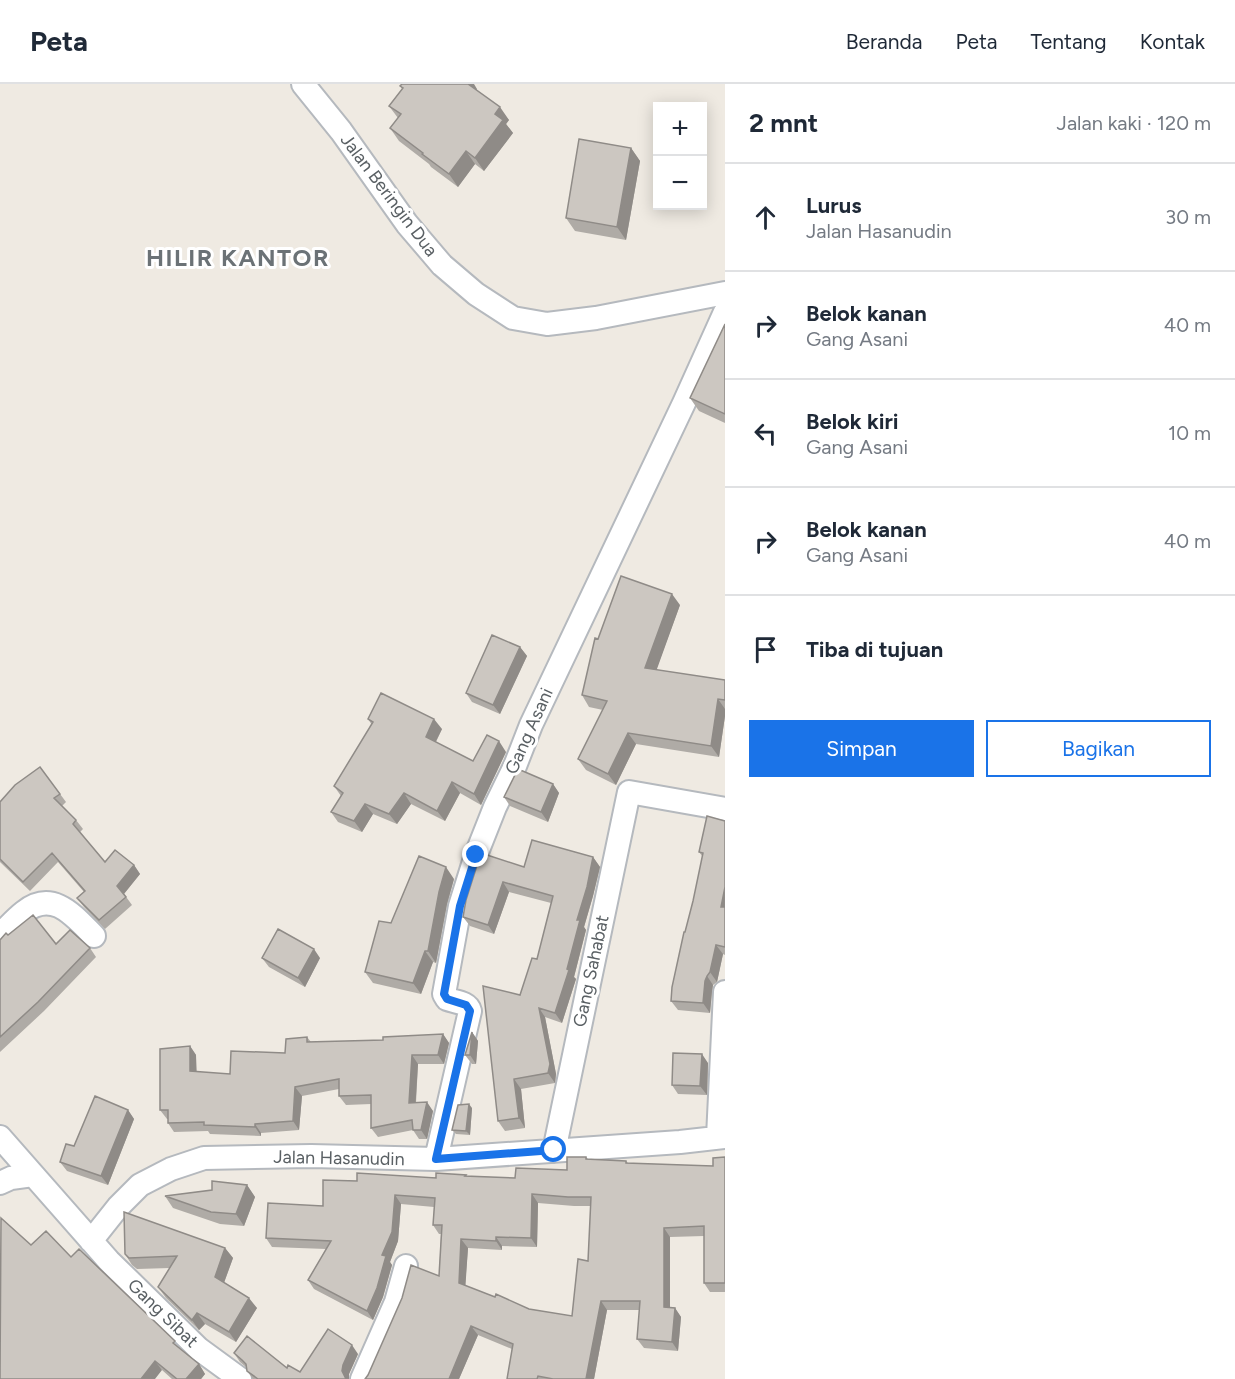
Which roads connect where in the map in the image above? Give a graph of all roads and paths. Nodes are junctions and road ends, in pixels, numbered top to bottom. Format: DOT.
graph roads {
  1 [pos="303,84"];
  2 [pos="725,292"];
  3 [pos="725,312"];
  4 [pos="725,808"];
  5 [pos="0,935"];
  6 [pos="94,936"];
  7 [pos="725,992"];
  8 [pos="0,1137"];
  9 [pos="721,1137"];
  10 [pos="554,1150"];
  11 [pos="436,1159"];
  12 [pos="33,1175"];
  13 [pos="0,1183"];
  14 [pos="91,1241"];
  15 [pos="406,1266"];
  16 [pos="240,1379"];
  17 [pos="362,1379"];
  1 -- 2 [label="street, Jalan Beringin Dua"];
  3 -- 11 [label="street, Gang Asani"];
  4 -- 10 [label="street, Gang Sahabat"];
  5 -- 6 [label="street"];
  7 -- 9 [label="street"];
  8 -- 12 [label="street, Gang Sibat"];
  9 -- 10 [label="street, Jalan Hasanudin"];
  10 -- 11 [label="street, Jalan Hasanudin"];
  11 -- 14 [label="street, Jalan Hasanudin"];
  12 -- 13 [label="street"];
  12 -- 14 [label="street, Gang Sibat"];
  14 -- 16 [label="street, Gang Sibat"];
  15 -- 17 [label="street"];
}
